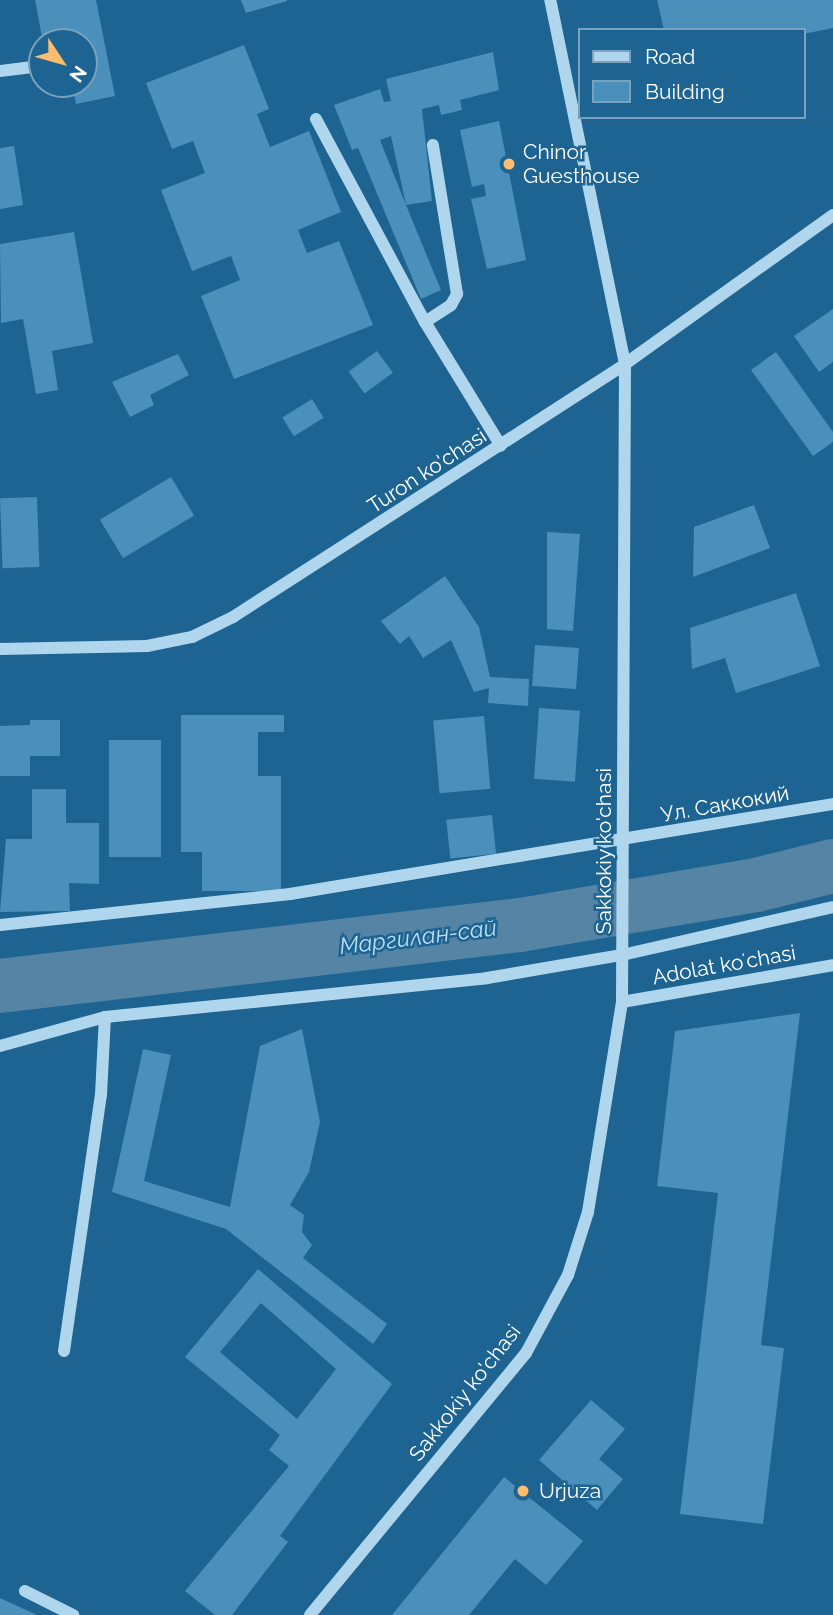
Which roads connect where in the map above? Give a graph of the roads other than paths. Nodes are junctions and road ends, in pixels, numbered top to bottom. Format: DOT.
graph roads {
  1 [pos="550,0"];
  2 [pos="28,68"];
  3 [pos="0,71"];
  4 [pos="316,119"];
  5 [pos="433,145"];
  6 [pos="833,215"];
  7 [pos="425,322"];
  8 [pos="625,364"];
  9 [pos="502,446"];
  10 [pos="0,649"];
  11 [pos="833,804"];
  12 [pos="624,841"];
  13 [pos="833,907"];
  14 [pos="0,925"];
  15 [pos="622,955"];
  16 [pos="833,965"];
  17 [pos="622,1002"];
  18 [pos="105,1017"];
  19 [pos="0,1046"];
  20 [pos="64,1351"];
  21 [pos="25,1591"];
  22 [pos="73,1615"];
  23 [pos="310,1615"];
  1 -- 8 [label="street, Sakkokiy ko'chasi"];
  2 -- 3 [label="street"];
  4 -- 7 [label="street"];
  5 -- 7 [label="street"];
  6 -- 8 [label="street, Turon ko'chasi"];
  7 -- 9 [label="street"];
  8 -- 9 [label="street, Turon ko'chasi"];
  8 -- 12 [label="street, Sakkokiy ko'chasi"];
  9 -- 10 [label="street, Turon ko'chasi"];
  11 -- 12 [label="street, Ул. Саккокий"];
  12 -- 14 [label="street, Ул. Саккокий"];
  12 -- 15 [label="street, Sakkokiy ko'chasi"];
  13 -- 15 [label="street"];
  15 -- 17 [label="street, Sakkokiy ko'chasi"];
  15 -- 18 [label="street"];
  16 -- 17 [label="street, Adolat koʻchasi"];
  17 -- 23 [label="street, Sakkokiy ko'chasi"];
  18 -- 19 [label="street"];
  18 -- 20 [label="street"];
  21 -- 22 [label="street"];
}
